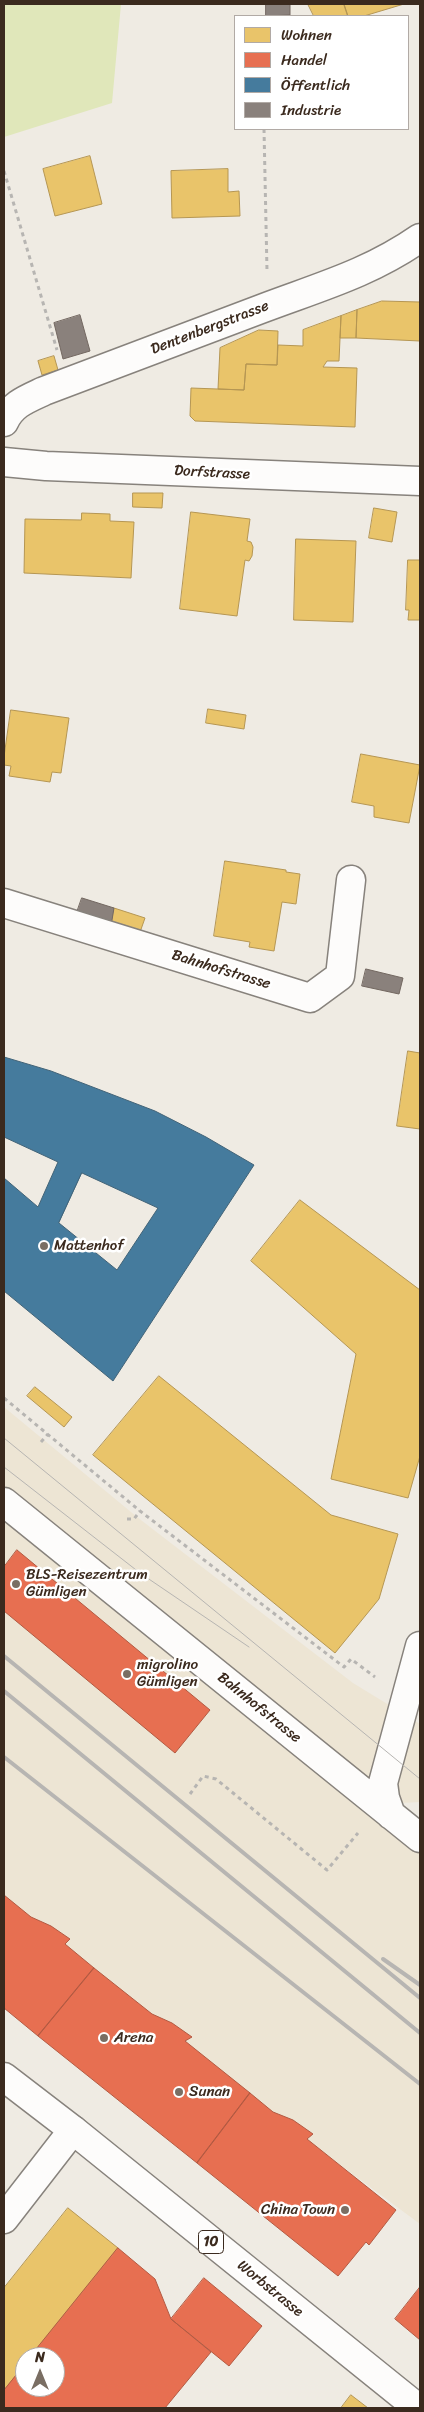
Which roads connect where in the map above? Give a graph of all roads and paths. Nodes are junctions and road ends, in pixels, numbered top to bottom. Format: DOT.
graph roads {
  1 [pos="264,130"];
  2 [pos="4,171"];
  3 [pos="420,238"];
  4 [pos="268,306"];
  5 [pos="66,382"];
  6 [pos="4,422"];
  7 [pos="4,462"];
  8 [pos="420,481"];
  9 [pos="351,880"];
  10 [pos="4,903"];
  11 [pos="4,1398"];
  12 [pos="48,1434"];
  13 [pos="41,1442"];
  14 [pos="4,1502"];
  15 [pos="140,1511"];
  16 [pos="127,1519"];
  17 [pos="419,1654"];
  18 [pos="406,1699"];
  19 [pos="190,1794"];
  20 [pos="391,1815"];
  21 [pos="420,1838"];
  22 [pos="4,2077"];
  23 [pos="73,2130"];
  24 [pos="4,2219"];
  25 [pos="418,2408"];
  1 -- 4 [label="path"];
  2 -- 5 [label="path"];
  3 -- 4 [label="street, Dentenbergstrasse"];
  4 -- 5 [label="street, Dentenbergstrasse"];
  5 -- 6 [label="street, Dentenbergstrasse"];
  7 -- 8 [label="street, Dorfstrasse"];
  9 -- 10 [label="street, Bahnhofstrasse"];
  11 -- 12 [label="path"];
  12 -- 13 [label="path"];
  12 -- 15 [label="path"];
  14 -- 20 [label="street, Bahnhofstrasse"];
  15 -- 16 [label="path"];
  15 -- 18 [label="path"];
  17 -- 18 [label="street"];
  18 -- 20 [label="street"];
  19 -- 20 [label="path"];
  20 -- 21 [label="street, Bahnhofstrasse"];
  22 -- 23 [label="street, Worbstrasse / 10"];
  23 -- 24 [label="street"];
  23 -- 25 [label="street, Worbstrasse / 10"];
}
